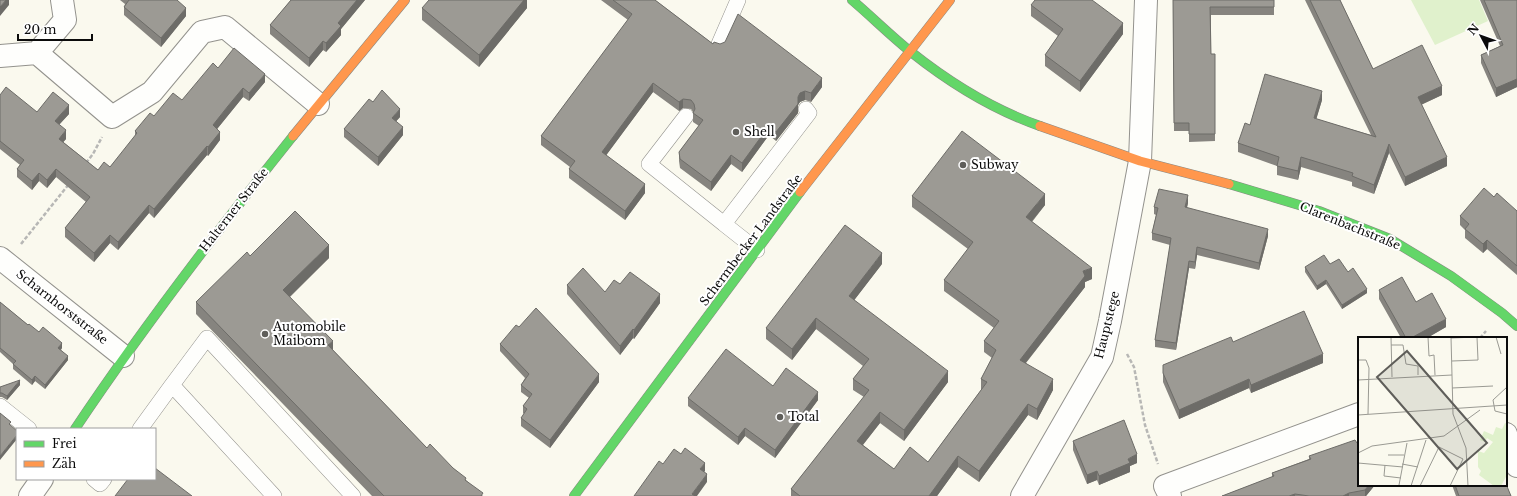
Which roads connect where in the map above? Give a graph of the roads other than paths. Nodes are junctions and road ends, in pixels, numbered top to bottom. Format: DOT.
graph roads {
  1 [pos="62,0"];
  2 [pos="405,0"];
  3 [pos="852,0"];
  4 [pos="950,0"];
  5 [pos="1146,0"];
  6 [pos="737,1"];
  7 [pos="719,44"];
  8 [pos="911,52"];
  9 [pos="37,53"];
  10 [pos="0,56"];
  11 [pos="318,104"];
  12 [pos="806,109"];
  13 [pos="686,116"];
  14 [pos="1140,161"];
  15 [pos="724,224"];
  16 [pos="757,250"];
  17 [pos="3,261"];
  18 [pos="1517,326"];
  19 [pos="123,356"];
  20 [pos="172,385"];
  21 [pos="0,406"];
  22 [pos="1358,414"];
  23 [pos="28,428"];
  24 [pos="76,428"];
  25 [pos="141,428"];
  26 [pos="1507,437"];
  27 [pos="1517,466"];
  28 [pos="41,480"];
  29 [pos="95,480"];
  30 [pos="103,480"];
  31 [pos="1168,491"];
  32 [pos="30,496"];
  33 [pos="274,496"];
  34 [pos="353,496"];
  35 [pos="574,496"];
  36 [pos="1022,496"];
  1 -- 9 [label="street"];
  2 -- 11 [label="street, Halterner Straße"];
  3 -- 8 [label="street, Clarenbachstraße"];
  4 -- 8 [label="street, Schermbecker Landstraße"];
  5 -- 14 [label="street"];
  6 -- 7 [label="lane"];
  8 -- 14 [label="street, Clarenbachstraße"];
  8 -- 16 [label="street, Schermbecker Landstraße"];
  9 -- 10 [label="street"];
  9 -- 11 [label="street"];
  11 -- 19 [label="street, Halterner Straße"];
  12 -- 15 [label="lane"];
  13 -- 15 [label="lane"];
  14 -- 18 [label="street, Clarenbachstraße"];
  14 -- 36 [label="street, Hauptstege"];
  15 -- 16 [label="lane"];
  16 -- 35 [label="street, Schermbecker Landstraße"];
  17 -- 19 [label="street, Scharnhorststraße"];
  19 -- 24 [label="street, Halterner Straße"];
  20 -- 25 [label="lane"];
  20 -- 33 [label="lane"];
  20 -- 34 [label="lane"];
  21 -- 23 [label="lane"];
  22 -- 31 [label="street"];
  26 -- 27 [label="street"];
  28 -- 32 [label="street"];
  29 -- 30 [label="lane"];
}
